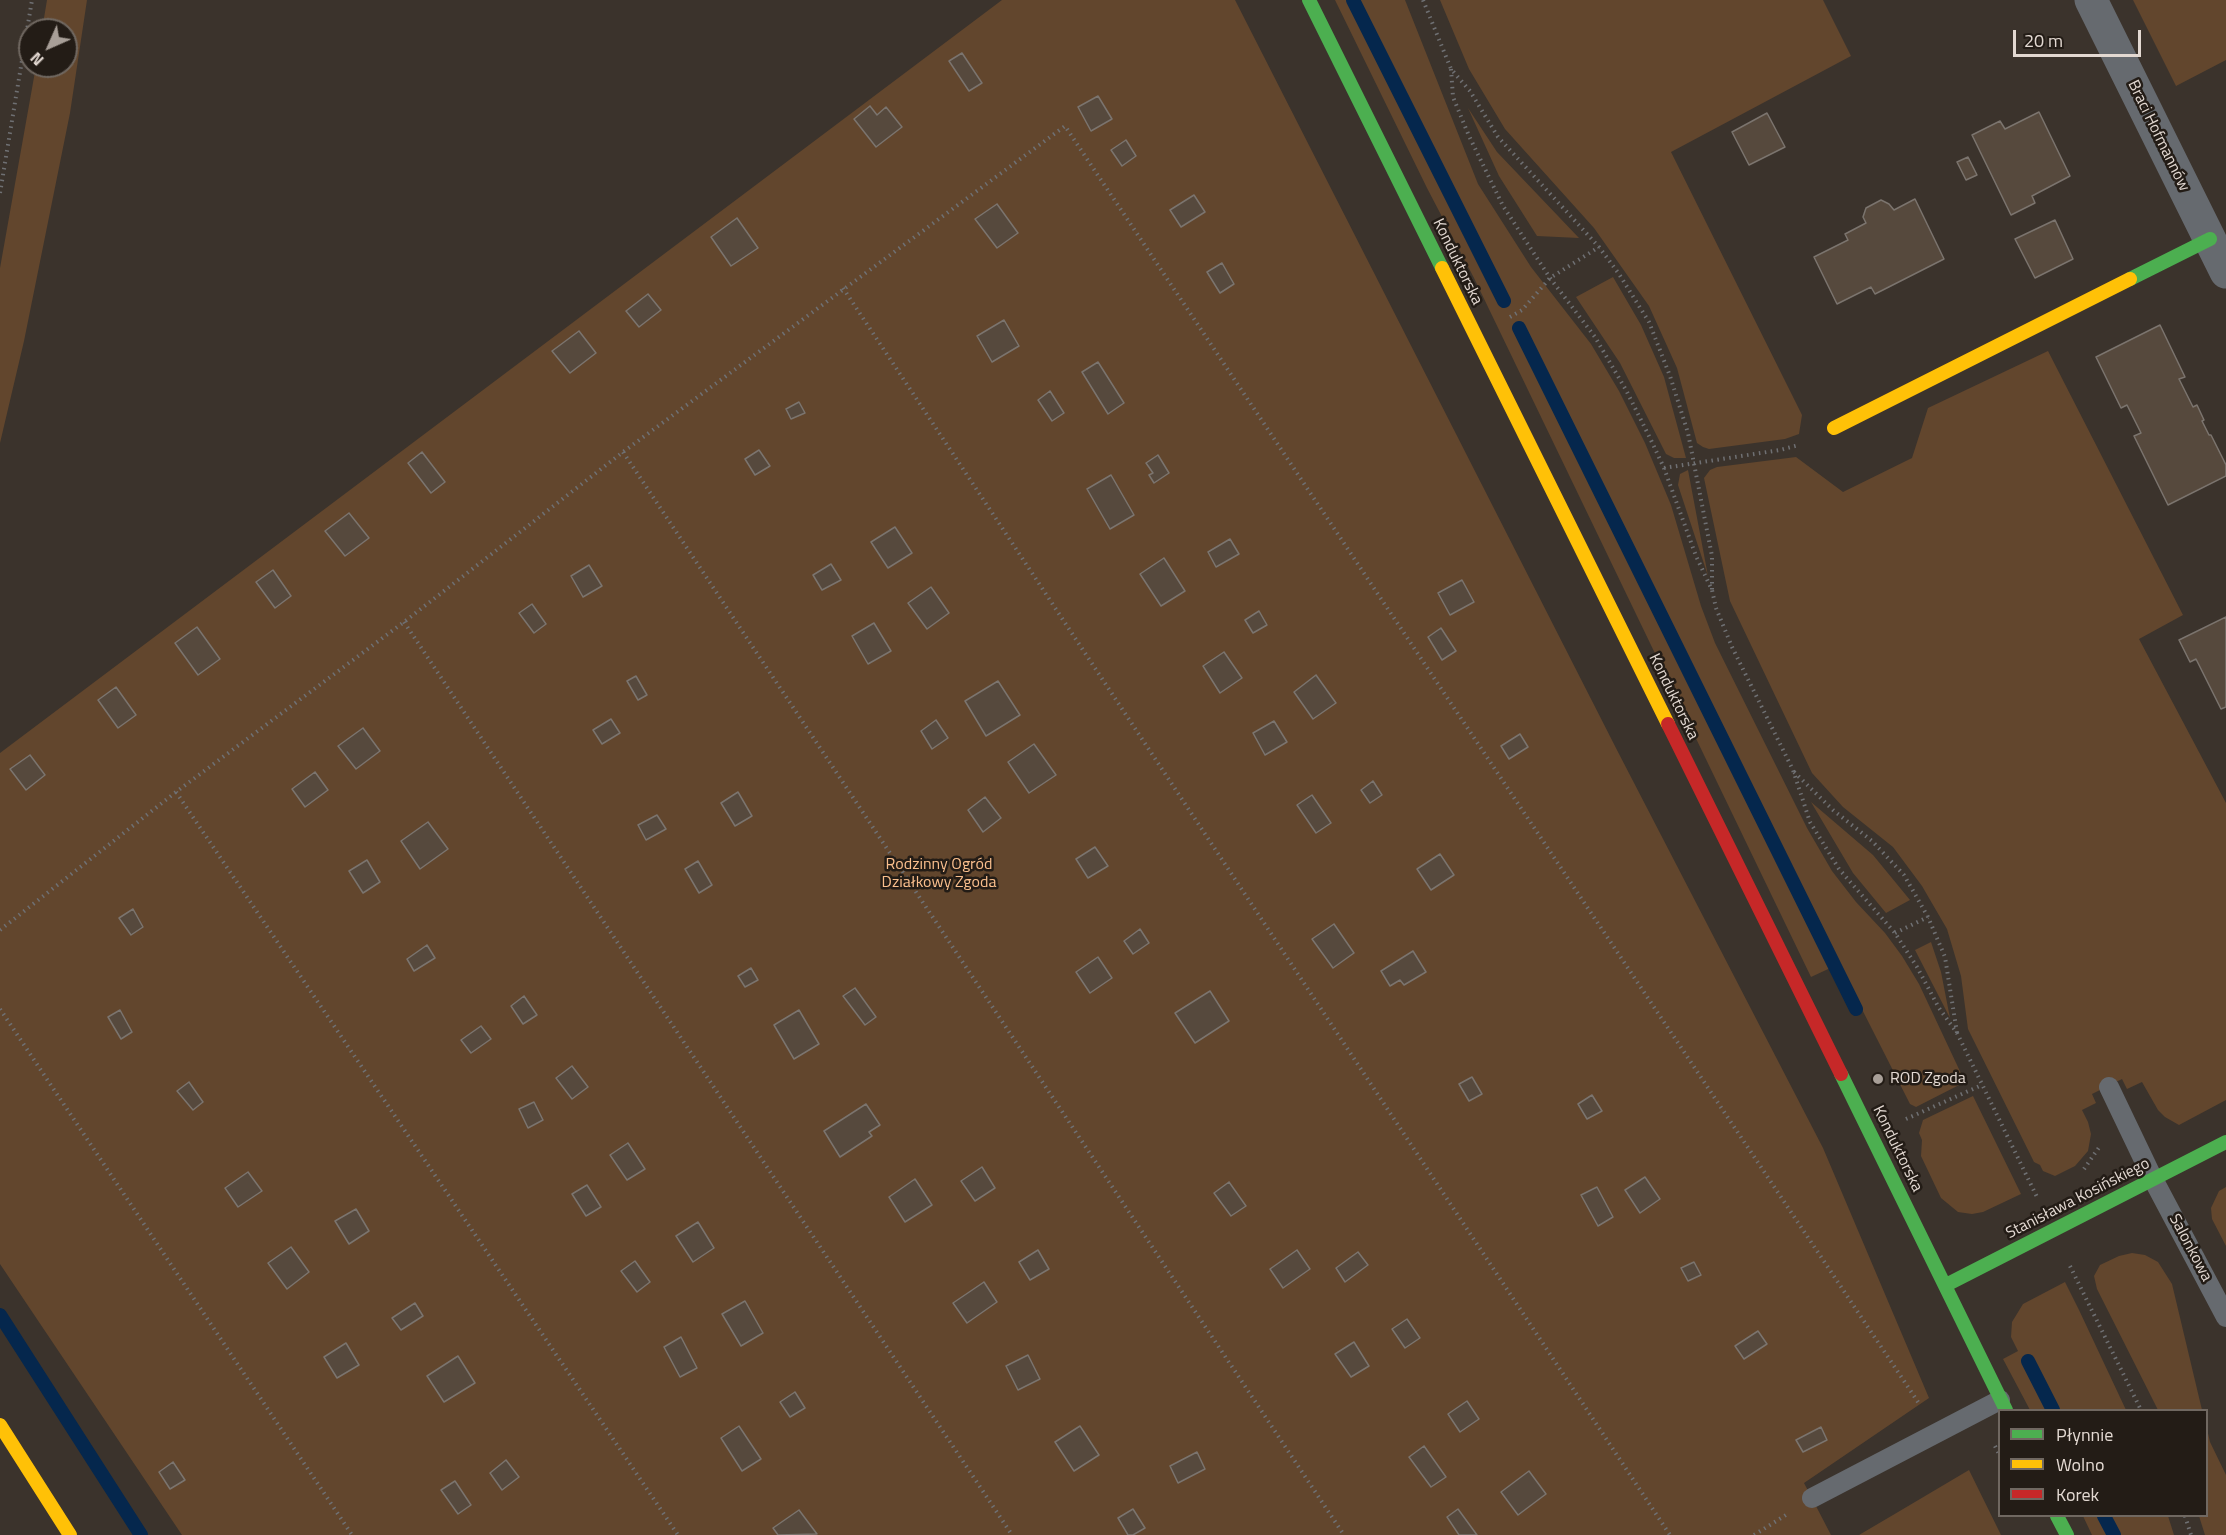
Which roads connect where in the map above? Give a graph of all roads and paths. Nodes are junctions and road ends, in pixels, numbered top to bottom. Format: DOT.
graph roads {
  1 [pos="32,0"];
  2 [pos="1309,0"];
  3 [pos="1423,0"];
  4 [pos="2091,0"];
  5 [pos="1451,69"];
  6 [pos="0,193"];
  7 [pos="2210,239"];
  8 [pos="1599,247"];
  9 [pos="2226,272"];
  10 [pos="1550,278"];
  11 [pos="843,288"];
  12 [pos="1476,336"];
  13 [pos="1834,428"];
  14 [pos="623,452"];
  15 [pos="1694,462"];
  16 [pos="1664,468"];
  17 [pos="1712,590"];
  18 [pos="404,622"];
  19 [pos="1792,770"];
  20 [pos="176,792"];
  21 [pos="1928,917"];
  22 [pos="0,930"];
  23 [pos="1895,933"];
  24 [pos="0,1009"];
  25 [pos="1982,1084"];
  26 [pos="2109,1087"];
  27 [pos="1905,1120"];
  28 [pos="2226,1142"];
  29 [pos="2153,1179"];
  30 [pos="1946,1285"];
  31 [pos="2226,1317"];
  32 [pos="2003,1405"];
  33 [pos="0,1425"];
  34 [pos="1937,1433"];
  35 [pos="1812,1498"];
  36 [pos="2058,1517"];
  37 [pos="2186,1517"];
  38 [pos="70,1535"];
  39 [pos="352,1535"];
  40 [pos="678,1535"];
  41 [pos="1012,1535"];
  42 [pos="1344,1535"];
  43 [pos="1670,1535"];
  44 [pos="1754,1535"];
  45 [pos="2067,1535"];
  46 [pos="2191,1535"];
  1 -- 6 [label="path"];
  2 -- 12 [label="street, Konduktorska"];
  3 -- 5 [label="path"];
  4 -- 7 [label="street, Braci Hofmannów"];
  5 -- 8 [label="path"];
  5 -- 10 [label="path"];
  7 -- 9 [label="street, Braci Hofmannów"];
  7 -- 13 [label="street"];
  8 -- 10 [label="path"];
  8 -- 15 [label="path"];
  10 -- 12 [label="path"];
  10 -- 16 [label="path"];
  11 -- 14 [label="path"];
  11 -- 34 [label="path"];
  11 -- 43 [label="path"];
  12 -- 30 [label="street, Konduktorska"];
  13 -- 15 [label="path"];
  14 -- 18 [label="path"];
  14 -- 42 [label="path"];
  15 -- 16 [label="path"];
  15 -- 17 [label="path"];
  16 -- 17 [label="path"];
  17 -- 19 [label="path"];
  18 -- 20 [label="path"];
  18 -- 41 [label="path"];
  19 -- 21 [label="path"];
  19 -- 23 [label="path"];
  20 -- 22 [label="path"];
  20 -- 40 [label="path"];
  21 -- 23 [label="path"];
  21 -- 23 [label="path"];
  24 -- 39 [label="path"];
  25 -- 27 [label="path"];
  26 -- 29 [label="lane, Salonkowa"];
  28 -- 29 [label="street, Stanisława Kosińskiego"];
  29 -- 30 [label="street, Stanisława Kosińskiego"];
  29 -- 31 [label="lane, Salonkowa"];
  30 -- 32 [label="street, Konduktorska"];
  32 -- 34 [label="lane"];
  33 -- 38 [label="street"];
  34 -- 35 [label="lane"];
  35 -- 44 [label="path"];
  36 -- 45 [label="street"];
  37 -- 46 [label="path"];
}
